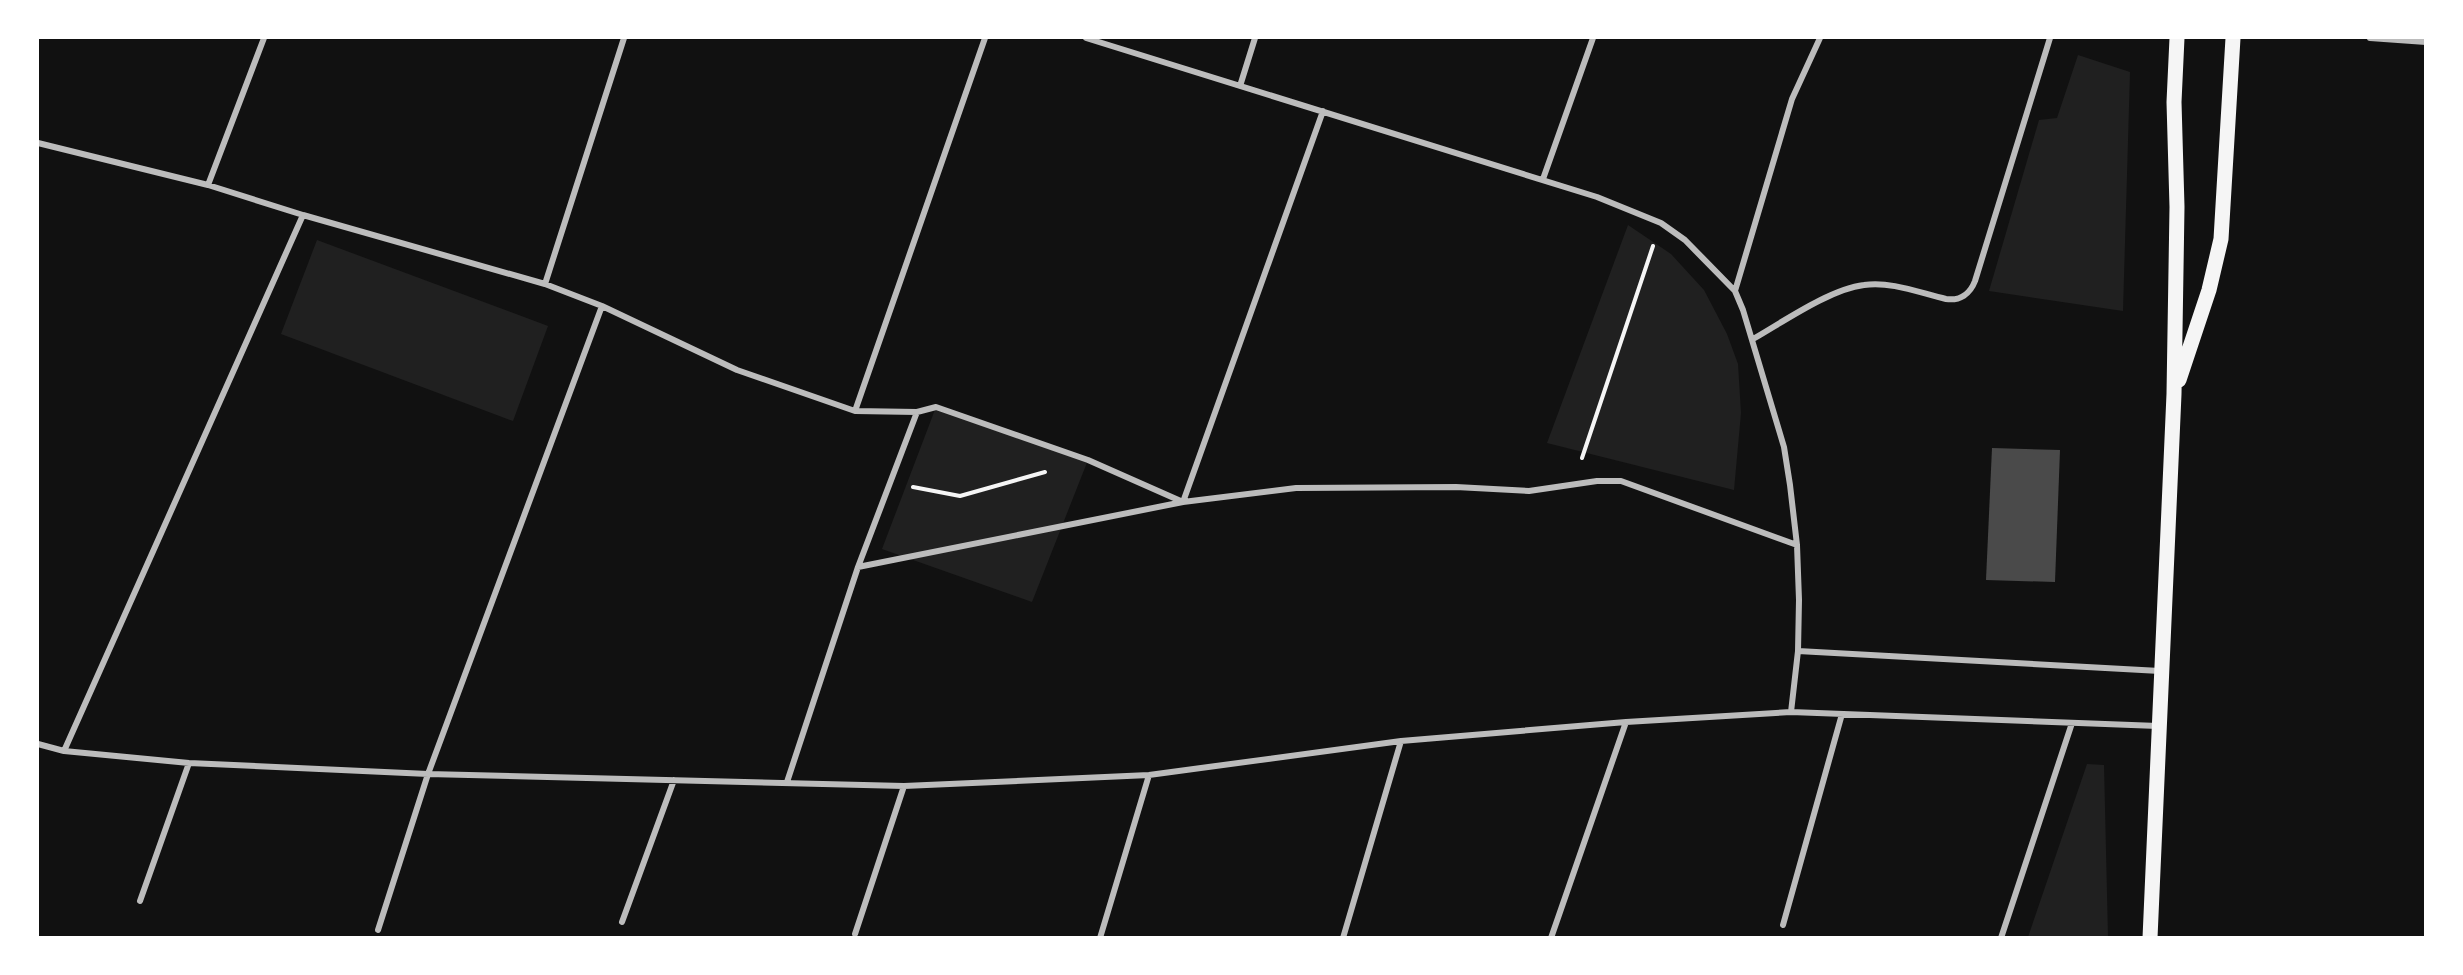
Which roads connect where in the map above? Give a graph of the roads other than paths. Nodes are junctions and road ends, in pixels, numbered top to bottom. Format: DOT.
graph roads {
  1 [pos="264,38"];
  2 [pos="624,38"];
  3 [pos="985,38"];
  4 [pos="1086,38"];
  5 [pos="1255,38"];
  6 [pos="1593,38"];
  7 [pos="1820,38"];
  8 [pos="2050,38"];
  9 [pos="2177,38"];
  10 [pos="2233,38"];
  11 [pos="2370,38"];
  12 [pos="2426,42"];
  13 [pos="1240,86"];
  14 [pos="1323,111"];
  15 [pos="38,143"];
  16 [pos="1543,179"];
  17 [pos="208,185"];
  18 [pos="303,215"];
  19 [pos="545,284"];
  20 [pos="1735,291"];
  21 [pos="602,306"];
  22 [pos="1753,339"];
  23 [pos="2174,394"];
  24 [pos="855,411"];
  25 [pos="918,412"];
  26 [pos="1183,502"];
  27 [pos="1797,545"];
  28 [pos="858,567"];
  29 [pos="1798,651"];
  30 [pos="2161,671"];
  31 [pos="1791,712"];
  32 [pos="1842,714"];
  33 [pos="1626,722"];
  34 [pos="2072,723"];
  35 [pos="2159,727"];
  36 [pos="1401,741"];
  37 [pos="38,744"];
  38 [pos="64,751"];
  39 [pos="189,763"];
  40 [pos="428,774"];
  41 [pos="1149,775"];
  42 [pos="674,780"];
  43 [pos="788,782"];
  44 [pos="904,786"];
  45 [pos="140,901"];
  46 [pos="622,922"];
  47 [pos="1783,926"];
  48 [pos="378,930"];
  49 [pos="855,934"];
  50 [pos="1100,938"];
  51 [pos="1343,938"];
  52 [pos="1551,938"];
  53 [pos="2001,938"];
  54 [pos="2150,938"];
  1 -- 17 [label="street"];
  2 -- 19 [label="street"];
  3 -- 24 [label="street"];
  4 -- 13 [label="street"];
  5 -- 13 [label="street"];
  6 -- 16 [label="street"];
  7 -- 20 [label="street"];
  8 -- 22 [label="street"];
  9 -- 23 [label="main road"];
  10 -- 23 [label="main road"];
  11 -- 12 [label="street"];
  13 -- 14 [label="street"];
  14 -- 16 [label="street"];
  14 -- 26 [label="street"];
  15 -- 17 [label="street"];
  16 -- 20 [label="street"];
  17 -- 18 [label="street"];
  18 -- 19 [label="street"];
  18 -- 38 [label="street"];
  19 -- 21 [label="street"];
  20 -- 22 [label="street"];
  21 -- 24 [label="street"];
  21 -- 40 [label="street"];
  22 -- 27 [label="street"];
  23 -- 30 [label="main road"];
  24 -- 25 [label="street"];
  25 -- 26 [label="street"];
  25 -- 28 [label="street"];
  26 -- 27 [label="street"];
  26 -- 28 [label="street"];
  27 -- 29 [label="street"];
  28 -- 43 [label="street"];
  29 -- 30 [label="street"];
  29 -- 31 [label="street"];
  30 -- 35 [label="main road"];
  31 -- 32 [label="street"];
  31 -- 33 [label="street"];
  32 -- 34 [label="street"];
  32 -- 47 [label="street"];
  33 -- 36 [label="street"];
  33 -- 52 [label="street"];
  34 -- 35 [label="street"];
  34 -- 53 [label="street"];
  35 -- 54 [label="main road"];
  36 -- 41 [label="street"];
  36 -- 51 [label="street"];
  37 -- 38 [label="street"];
  38 -- 39 [label="street"];
  39 -- 40 [label="street"];
  39 -- 45 [label="street"];
  40 -- 42 [label="street"];
  40 -- 48 [label="street"];
  41 -- 44 [label="street"];
  41 -- 50 [label="street"];
  42 -- 43 [label="street"];
  42 -- 46 [label="street"];
  43 -- 44 [label="street"];
  44 -- 49 [label="street"];
}
